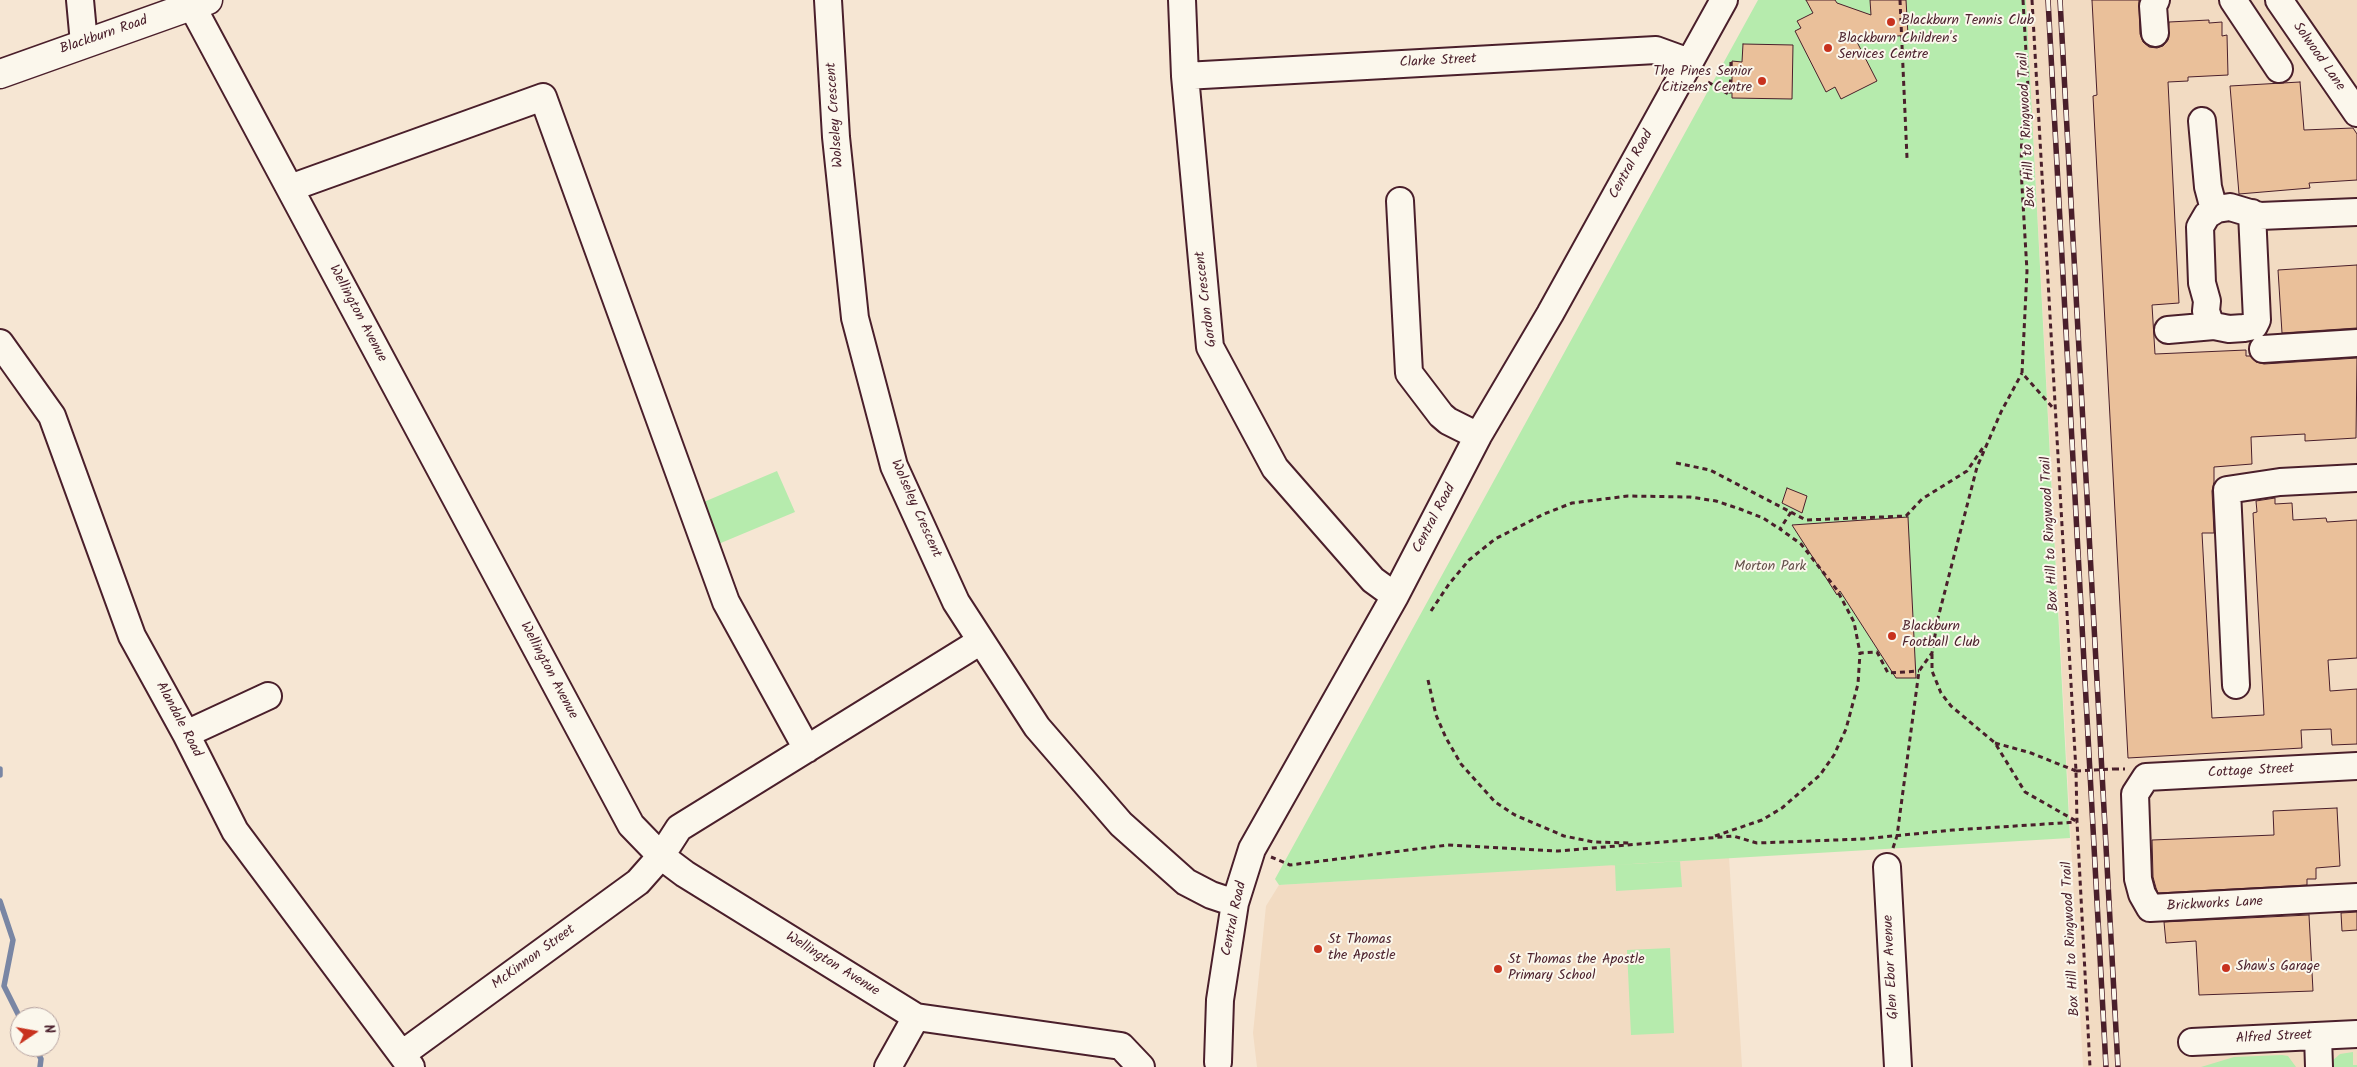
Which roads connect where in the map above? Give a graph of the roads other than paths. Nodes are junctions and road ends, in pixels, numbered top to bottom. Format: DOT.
graph roads {
  1 [pos="80,0"];
  2 [pos="828,0"];
  3 [pos="1182,0"];
  4 [pos="1724,0"];
  5 [pos="2156,0"];
  6 [pos="2233,0"];
  7 [pos="2278,0"];
  8 [pos="200,3"];
  9 [pos="2155,33"];
  10 [pos="84,43"];
  11 [pos="1689,62"];
  12 [pos="2279,69"];
  13 [pos="0,74"];
  14 [pos="1185,76"];
  15 [pos="2357,113"];
  16 [pos="2202,120"];
  17 [pos="290,188"];
  18 [pos="1400,201"];
  19 [pos="2217,208"];
  20 [pos="2357,212"];
  21 [pos="2264,215"];
  22 [pos="2214,326"];
  23 [pos="2168,330"];
  24 [pos="0,343"];
  25 [pos="2357,343"];
  26 [pos="2263,348"];
  27 [pos="1478,436"];
  28 [pos="2357,478"];
  29 [pos="1395,596"];
  30 [pos="981,641"];
  31 [pos="2236,685"];
  32 [pos="268,696"];
  33 [pos="186,734"];
  34 [pos="807,748"];
  35 [pos="2357,766"];
  36 [pos="2140,786"];
  37 [pos="661,856"];
  38 [pos="1887,867"];
  39 [pos="2357,897"];
  40 [pos="1235,903"];
  41 [pos="916,1017"];
  42 [pos="2357,1034"];
  43 [pos="2318,1036"];
  44 [pos="2192,1042"];
  45 [pos="407,1060"];
  46 [pos="1221,1065"];
  47 [pos="888,1067"];
  48 [pos="1141,1067"];
  49 [pos="1898,1067"];
  50 [pos="2319,1067"];
  1 -- 10 [label="street"];
  2 -- 30 [label="street, Wolseley Crescent"];
  3 -- 14 [label="street, Gordon Crescent"];
  4 -- 11 [label="street, Central Road"];
  5 -- 9 [label="street"];
  6 -- 12 [label="street"];
  7 -- 15 [label="street, Solwood Lane"];
  8 -- 10 [label="main road, Blackburn Road"];
  8 -- 17 [label="street, Wellington Avenue"];
  10 -- 13 [label="main road, Blackburn Road"];
  11 -- 14 [label="street, Clarke Street"];
  11 -- 27 [label="street, Central Road"];
  14 -- 29 [label="street, Gordon Crescent"];
  16 -- 19 [label="street"];
  17 -- 34 [label="street"];
  17 -- 37 [label="street, Wellington Avenue"];
  18 -- 27 [label="street"];
  19 -- 21 [label="street"];
  19 -- 22 [label="street"];
  20 -- 21 [label="street"];
  21 -- 22 [label="street"];
  22 -- 23 [label="street"];
  24 -- 33 [label="street, Alandale Road"];
  25 -- 26 [label="street"];
  27 -- 29 [label="street, Central Road"];
  28 -- 31 [label="street"];
  29 -- 40 [label="street, Central Road"];
  30 -- 34 [label="street, McKinnon Street"];
  30 -- 40 [label="street, Wolseley Crescent"];
  32 -- 33 [label="street"];
  33 -- 45 [label="street, Alandale Road"];
  34 -- 37 [label="street, McKinnon Street"];
  35 -- 36 [label="street, Cottage Street"];
  36 -- 39 [label="street, Brickworks Lane"];
  37 -- 41 [label="street, Wellington Avenue"];
  37 -- 45 [label="street, McKinnon Street"];
  38 -- 49 [label="street, Glen Ebor Avenue"];
  40 -- 46 [label="street, Central Road"];
  41 -- 47 [label="street"];
  41 -- 48 [label="street, Wellington Avenue"];
  42 -- 43 [label="street, Alfred Street"];
  43 -- 44 [label="street, Alfred Street"];
  43 -- 50 [label="street"];
}
